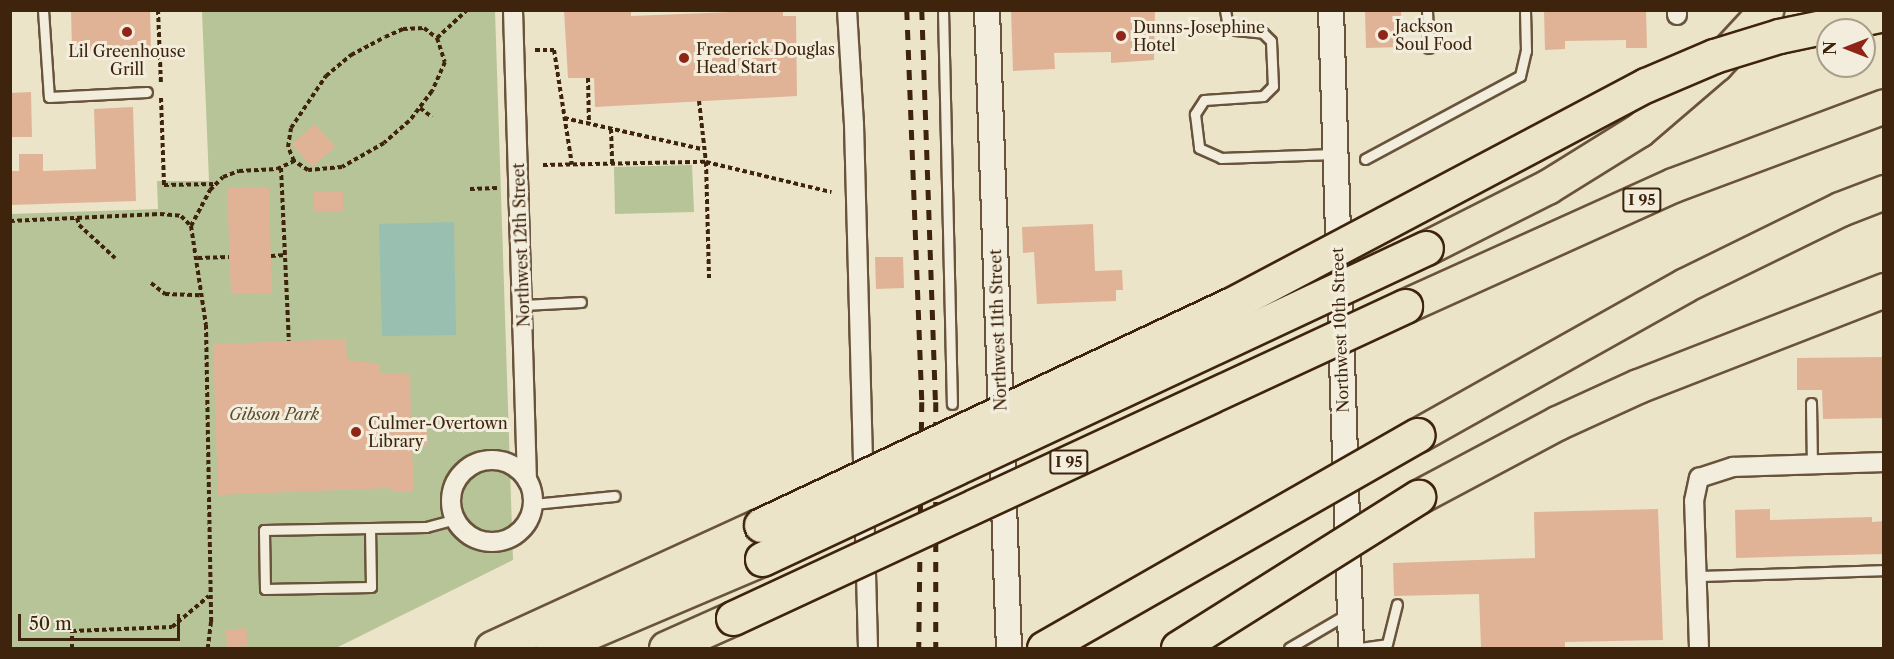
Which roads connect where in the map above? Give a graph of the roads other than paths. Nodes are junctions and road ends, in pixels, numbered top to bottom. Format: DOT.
graph roads {
  1 [pos="44,10"];
  2 [pos="513,10"];
  3 [pos="847,10"];
  4 [pos="943,10"];
  5 [pos="987,10"];
  6 [pos="1225,10"];
  7 [pos="1331,10"];
  8 [pos="1427,10"];
  9 [pos="1525,10"];
  10 [pos="1766,10"];
  11 [pos="1884,14"];
  12 [pos="1428,48"];
  13 [pos="147,92"];
  14 [pos="1884,106"];
  15 [pos="1334,154"];
  16 [pos="1365,159"];
  17 [pos="1884,192"];
  18 [pos="1884,290"];
  19 [pos="581,302"];
  20 [pos="523,305"];
  21 [pos="1811,403"];
  22 [pos="952,404"];
  23 [pos="1884,462"];
  24 [pos="1812,465"];
  25 [pos="527,480"];
  26 [pos="615,496"];
  27 [pos="533,504"];
  28 [pos="455,519"];
  29 [pos="370,528"];
  30 [pos="1884,570"];
  31 [pos="1697,576"];
  32 [pos="1397,604"];
  33 [pos="1350,612"];
  34 [pos="492,648"];
  35 [pos="552,648"];
  36 [pos="666,648"];
  37 [pos="868,648"];
  38 [pos="1009,648"];
  39 [pos="1044,648"];
  40 [pos="1178,648"];
  41 [pos="1289,648"];
  42 [pos="1351,648"];
  43 [pos="1360,648"];
  44 [pos="1700,648"];
  1 -- 13 [label="lane"];
  2 -- 20 [label="street, Northwest 12th Street"];
  3 -- 37 [label="street"];
  4 -- 22 [label="lane"];
  5 -- 38 [label="street, Northwest 11th Street"];
  6 -- 15 [label="lane"];
  7 -- 15 [label="street, Northwest 10th Street"];
  8 -- 12 [label="lane"];
  9 -- 16 [label="lane"];
  10 -- 35 [label="highway, bridge"];
  11 -- 34 [label="highway, bridge"];
  14 -- 36 [label="highway, I 95, bridge"];
  15 -- 33 [label="street, Northwest 10th Street"];
  17 -- 39 [label="highway, bridge"];
  18 -- 40 [label="highway, bridge"];
  19 -- 20 [label="lane"];
  20 -- 25 [label="street, Northwest 12th Street"];
  21 -- 24 [label="lane"];
  23 -- 24 [label="street"];
  24 -- 31 [label="street"];
  25 -- 27 [label="street, Northwest 12th Street"];
  25 -- 28 [label="street"];
  26 -- 27 [label="lane"];
  27 -- 28 [label="street"];
  28 -- 29 [label="lane"];
  29 -- 29 [label="lane"];
  30 -- 31 [label="lane"];
  31 -- 44 [label="street"];
  32 -- 43 [label="lane"];
  33 -- 41 [label="lane"];
  33 -- 42 [label="street, Northwest 10th Street"];
}
